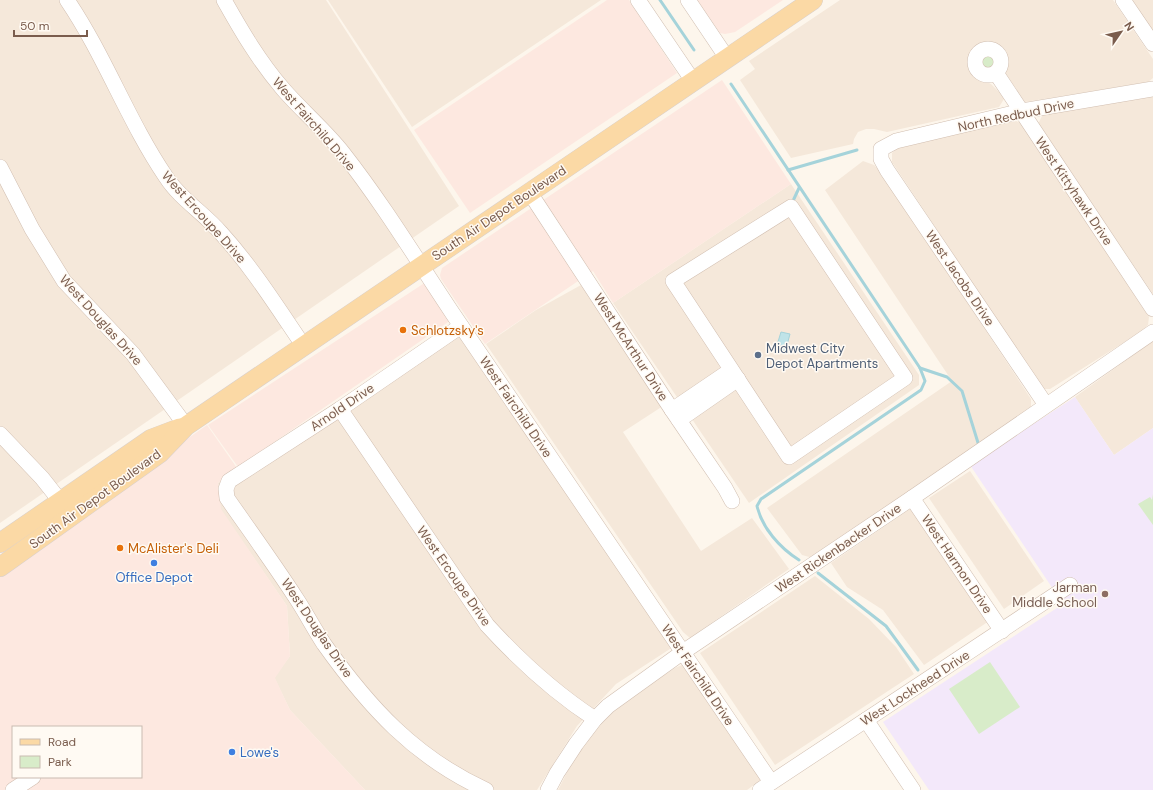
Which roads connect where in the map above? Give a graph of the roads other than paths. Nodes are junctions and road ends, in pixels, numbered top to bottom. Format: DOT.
graph roads {
  1 [pos="67,0"];
  2 [pos="224,0"];
  3 [pos="638,0"];
  4 [pos="688,0"];
  5 [pos="813,0"];
  6 [pos="1123,0"];
  7 [pos="1153,44"];
  8 [pos="726,58"];
  9 [pos="996,72"];
  10 [pos="693,81"];
  11 [pos="1153,89"];
  12 [pos="1022,112"];
  13 [pos="881,149"];
  14 [pos="0,167"];
  15 [pos="530,193"];
  16 [pos="421,265"];
  17 [pos="1153,309"];
  18 [pos="461,326"];
  19 [pos="1153,332"];
  20 [pos="303,345"];
  21 [pos="735,374"];
  22 [pos="1046,405"];
  23 [pos="340,409"];
  24 [pos="675,415"];
  25 [pos="186,426"];
  26 [pos="0,434"];
  27 [pos="226,489"];
  28 [pos="912,498"];
  29 [pos="732,501"];
  30 [pos="61,502"];
  31 [pos="36,519"];
  32 [pos="0,543"];
  33 [pos="0,557"];
  34 [pos="0,567"];
  35 [pos="1070,585"];
  36 [pos="1002,631"];
  37 [pos="683,652"];
  38 [pos="595,719"];
  39 [pos="866,720"];
  40 [pos="31,778"];
  41 [pos="766,786"];
  42 [pos="13,790"];
  43 [pos="486,790"];
  44 [pos="548,790"];
  45 [pos="914,790"];
  1 -- 20 [label="street, West Ercoupe Drive"];
  2 -- 16 [label="street, West Fairchild Drive"];
  3 -- 10 [label="street"];
  4 -- 8 [label="street"];
  5 -- 8 [label="main road, South Air Depot Boulevard"];
  6 -- 7 [label="street"];
  8 -- 10 [label="main road, South Air Depot Boulevard"];
  9 -- 12 [label="street, West Kittyhawk Drive"];
  10 -- 15 [label="main road, South Air Depot Boulevard"];
  11 -- 12 [label="street, North Redbud Drive"];
  12 -- 13 [label="street, North Redbud Drive"];
  12 -- 17 [label="street, West Kittyhawk Drive"];
  13 -- 22 [label="street, West Jacobs Drive"];
  14 -- 25 [label="street, West Douglas Drive"];
  15 -- 16 [label="main road, South Air Depot Boulevard"];
  15 -- 24 [label="street, West McArthur Drive"];
  16 -- 18 [label="street, West Fairchild Drive"];
  16 -- 20 [label="main road, South Air Depot Boulevard"];
  18 -- 23 [label="street, Arnold Drive"];
  18 -- 37 [label="street, West Fairchild Drive"];
  19 -- 22 [label="street, West Rickenbacker Drive"];
  20 -- 25 [label="main road, South Air Depot Boulevard"];
  21 -- 21 [label="street"];
  21 -- 24 [label="street"];
  22 -- 28 [label="street, West Rickenbacker Drive"];
  23 -- 27 [label="street, Arnold Drive"];
  23 -- 38 [label="street, West Ercoupe Drive"];
  24 -- 29 [label="street, West McArthur Drive"];
  25 -- 30 [label="main road, South Air Depot Boulevard"];
  25 -- 34 [label="main road, South Air Depot Boulevard"];
  26 -- 30 [label="street"];
  27 -- 43 [label="street, West Douglas Drive"];
  28 -- 36 [label="street, West Harmon Drive"];
  28 -- 37 [label="street, West Rickenbacker Drive"];
  30 -- 31 [label="main road, South Air Depot Boulevard"];
  31 -- 32 [label="main road, South Air Depot Boulevard"];
  31 -- 33 [label="main road"];
  35 -- 36 [label="street, West Lockheed Drive"];
  36 -- 39 [label="street, West Lockheed Drive"];
  37 -- 38 [label="street, West Rickenbacker Drive"];
  37 -- 41 [label="street, West Fairchild Drive"];
  38 -- 44 [label="street, West Rickenbacker Drive"];
  39 -- 41 [label="street, West Lockheed Drive"];
  39 -- 45 [label="street"];
  40 -- 42 [label="street"];
}
